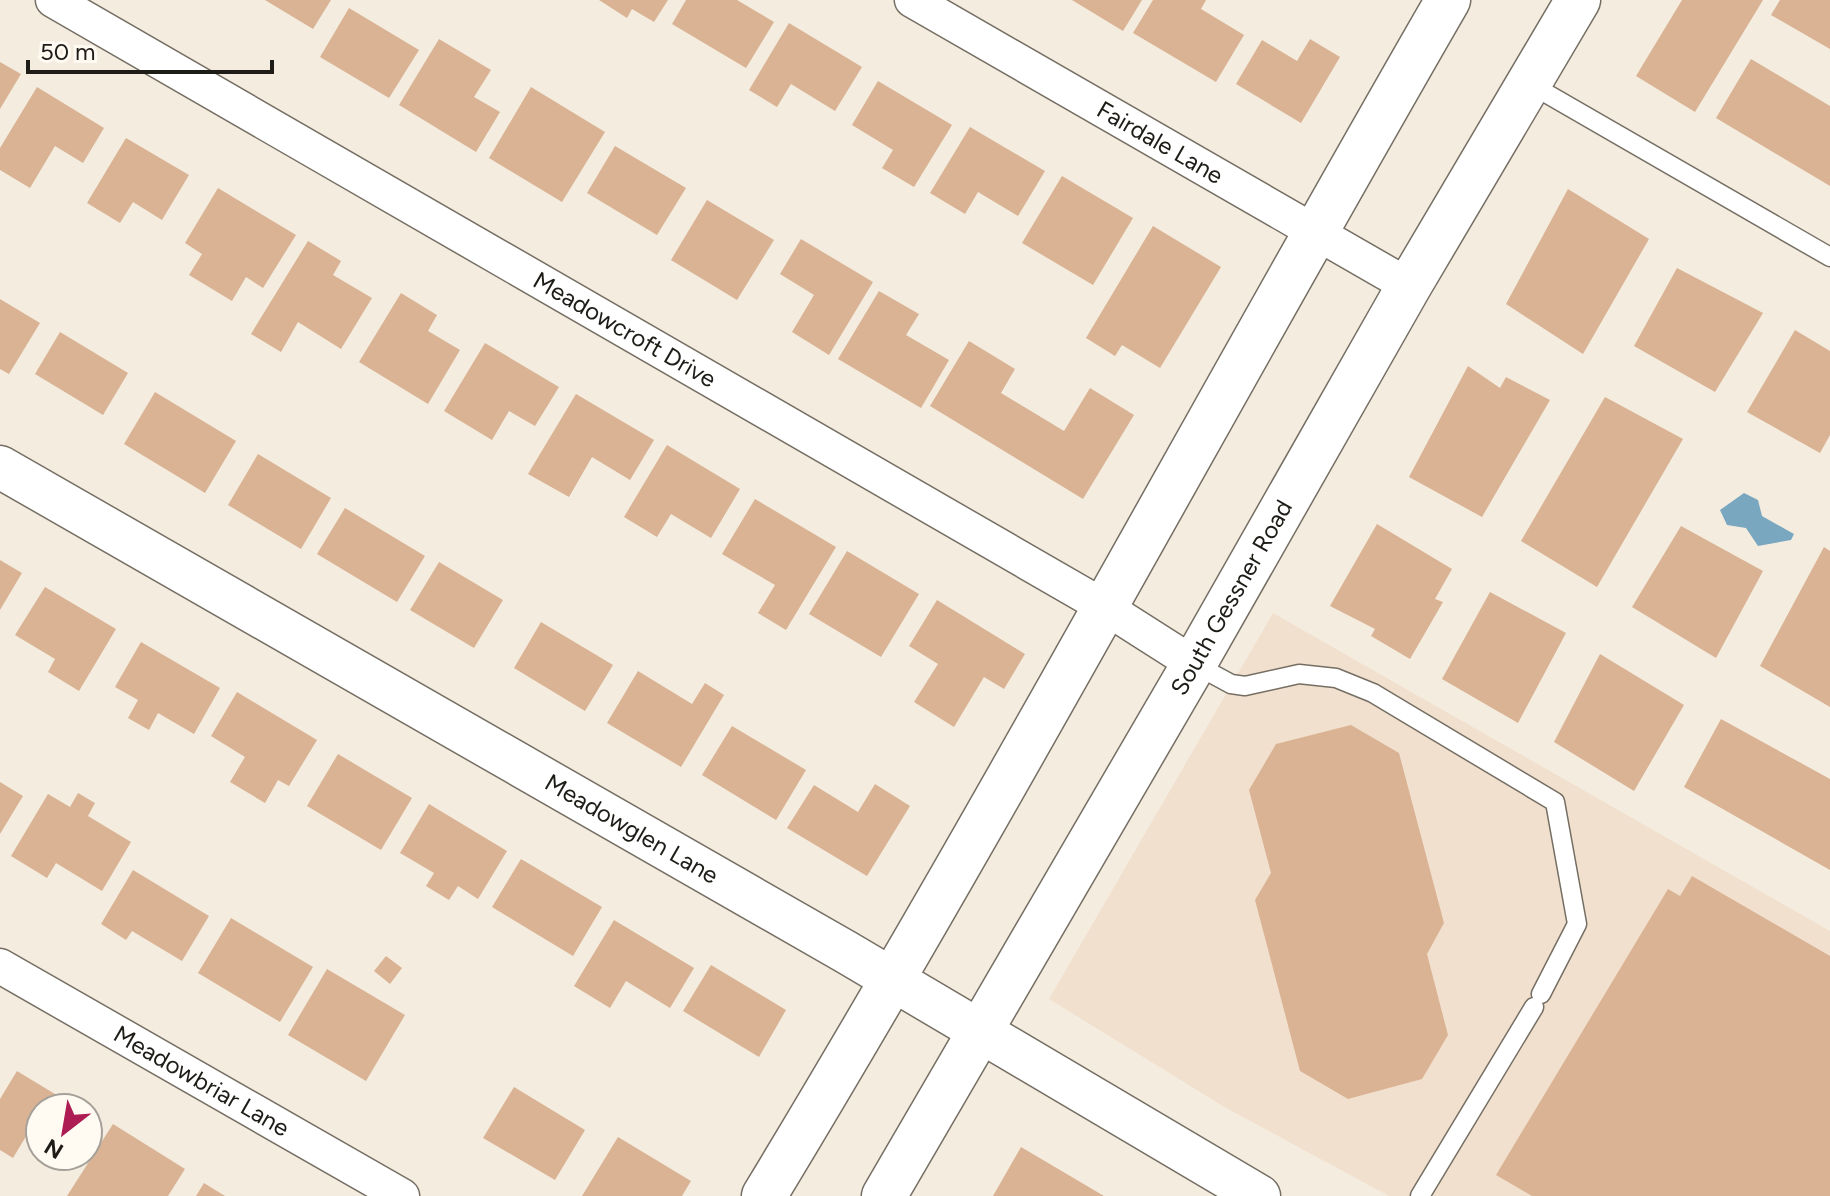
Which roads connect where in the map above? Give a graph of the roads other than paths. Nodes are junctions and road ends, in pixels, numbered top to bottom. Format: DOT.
graph roads {
  1 [pos="53,0"];
  2 [pos="912,0"];
  3 [pos="1448,0"];
  4 [pos="1578,0"];
  5 [pos="1530,84"];
  6 [pos="1314,232"];
  7 [pos="1830,257"];
  8 [pos="1409,286"];
  9 [pos="0,467"];
  10 [pos="1103,606"];
  11 [pos="1194,664"];
  12 [pos="0,966"];
  13 [pos="894,981"];
  14 [pos="978,1030"];
  15 [pos="402,1196"];
  16 [pos="764,1196"];
  17 [pos="884,1196"];
  18 [pos="1259,1196"];
  19 [pos="1420,1196"];
  1 -- 10 [label="street, Meadowcroft Drive"];
  2 -- 6 [label="street, Fairdale Lane"];
  3 -- 6 [label="main road"];
  4 -- 5 [label="main road, South Gessner Road"];
  5 -- 7 [label="lane"];
  5 -- 8 [label="main road, South Gessner Road"];
  6 -- 8 [label="street, Fairdale Lane"];
  6 -- 10 [label="main road"];
  8 -- 11 [label="main road, South Gessner Road"];
  9 -- 13 [label="street, Meadowglen Lane"];
  10 -- 11 [label="street, Meadowcroft Drive"];
  10 -- 13 [label="main road"];
  11 -- 14 [label="main road, South Gessner Road"];
  11 -- 19 [label="lane"];
  12 -- 15 [label="street, Meadowbriar Lane"];
  13 -- 14 [label="street, Meadowglen Lane"];
  13 -- 16 [label="main road"];
  14 -- 17 [label="main road, South Gessner Road"];
  14 -- 18 [label="street, Meadowglen Lane"];
}
